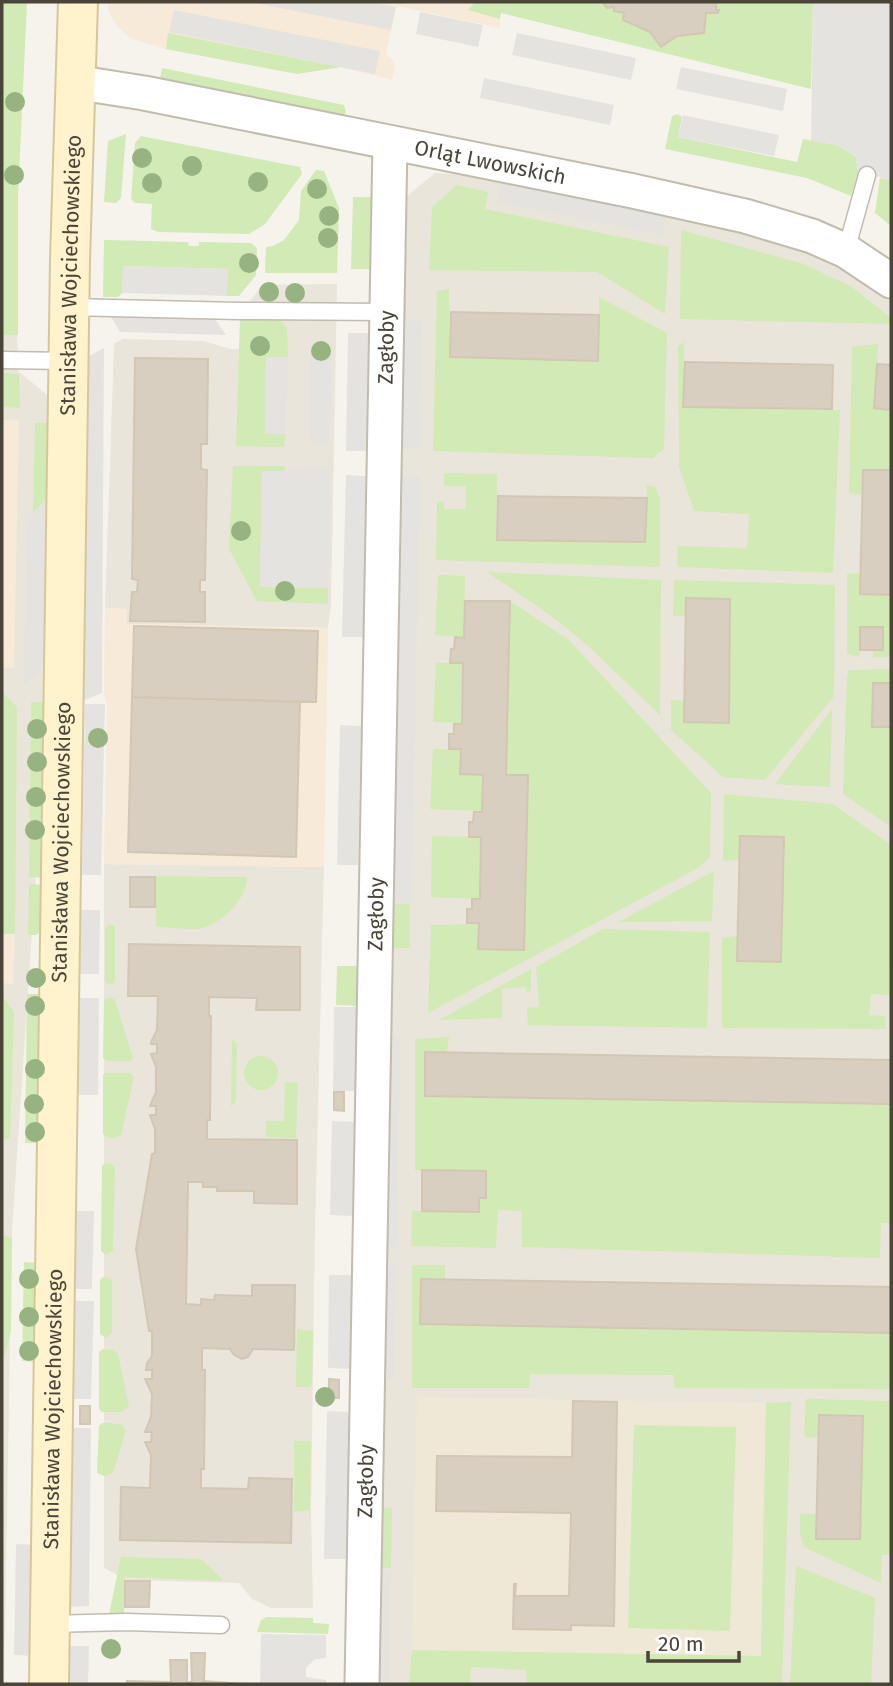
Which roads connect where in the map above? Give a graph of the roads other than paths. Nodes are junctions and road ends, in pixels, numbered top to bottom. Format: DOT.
graph roads {
  1 [pos="78,2"];
  2 [pos="74,82"];
  3 [pos="390,143"];
  4 [pos="867,175"];
  5 [pos="846,251"];
  6 [pos="891,281"];
  7 [pos="69,307"];
  8 [pos="386,312"];
  9 [pos="2,360"];
  10 [pos="68,361"];
  11 [pos="50,1624"];
  12 [pos="221,1625"];
  13 [pos="49,1684"];
  14 [pos="362,1684"];
  1 -- 2 [label="street, Stanisława Wojciechowskiego"];
  2 -- 3 [label="street, Orląt Lwowskich"];
  2 -- 7 [label="street, Stanisława Wojciechowskiego"];
  3 -- 5 [label="street, Orląt Lwowskich"];
  3 -- 8 [label="street, Zagłoby"];
  4 -- 5 [label="lane"];
  5 -- 6 [label="street, Orląt Lwowskich"];
  7 -- 8 [label="lane"];
  7 -- 10 [label="street, Stanisława Wojciechowskiego"];
  8 -- 14 [label="street, Zagłoby"];
  9 -- 10 [label="lane"];
  10 -- 11 [label="street, Stanisława Wojciechowskiego"];
  11 -- 12 [label="lane"];
  11 -- 13 [label="street, Stanisława Wojciechowskiego"];
}
